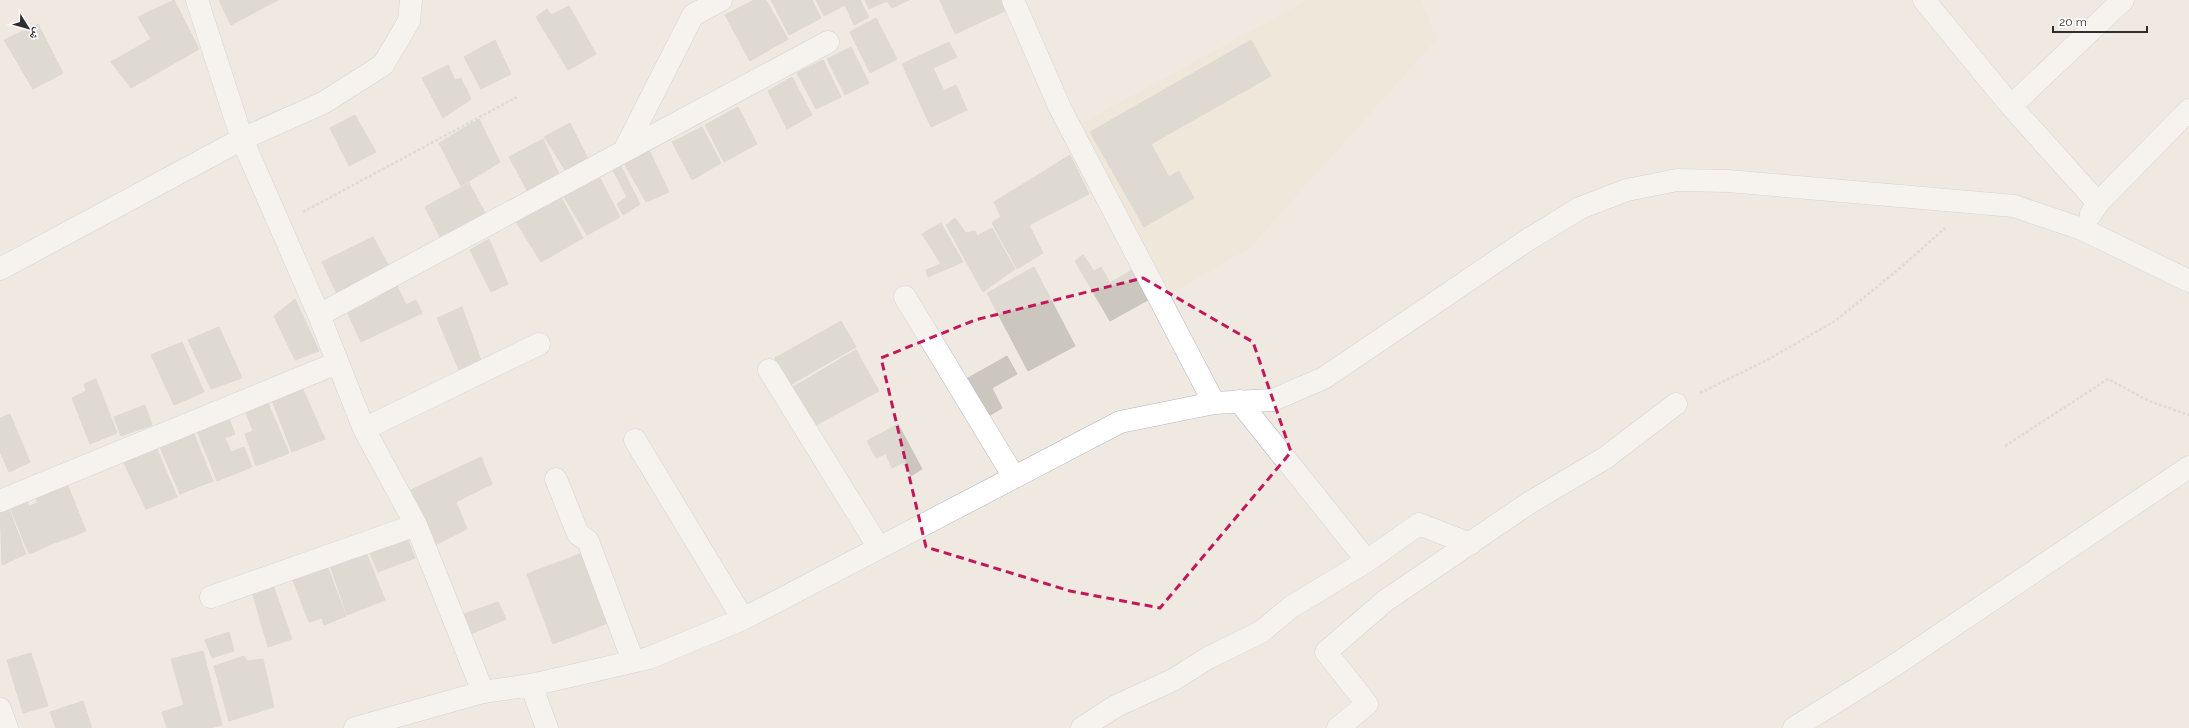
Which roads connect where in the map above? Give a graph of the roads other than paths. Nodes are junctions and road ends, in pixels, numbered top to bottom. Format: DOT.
graph roads {
  1 [pos="197,0"];
  2 [pos="411,0"];
  3 [pos="721,0"];
  4 [pos="1013,0"];
  5 [pos="1924,0"];
  6 [pos="2123,0"];
  7 [pos="828,42"];
  8 [pos="2011,106"];
  9 [pos="2189,110"];
  10 [pos="242,139"];
  11 [pos="624,151"];
  12 [pos="2098,203"];
  13 [pos="2082,229"];
  14 [pos="0,269"];
  15 [pos="2189,281"];
  16 [pos="905,297"];
  17 [pos="319,315"];
  18 [pos="539,344"];
  19 [pos="337,363"];
  20 [pos="769,370"];
  21 [pos="1239,401"];
  22 [pos="1214,403"];
  23 [pos="1676,404"];
  24 [pos="364,429"];
  25 [pos="635,440"];
  26 [pos="2189,467"];
  27 [pos="1014,477"];
  28 [pos="556,479"];
  29 [pos="0,501"];
  30 [pos="416,525"];
  31 [pos="1470,544"];
  32 [pos="879,548"];
  33 [pos="1368,561"];
  34 [pos="211,597"];
  35 [pos="743,619"];
  36 [pos="634,661"];
  37 [pos="531,685"];
  38 [pos="483,692"];
  39 [pos="0,709"];
  40 [pos="7,728"];
  41 [pos="355,728"];
  42 [pos="547,728"];
  43 [pos="1082,728"];
  44 [pos="1338,728"];
  45 [pos="1794,728"];
  1 -- 10 [label="street"];
  2 -- 10 [label="street"];
  3 -- 11 [label="street"];
  4 -- 22 [label="street"];
  5 -- 8 [label="street"];
  6 -- 8 [label="street"];
  7 -- 11 [label="street"];
  8 -- 12 [label="street"];
  9 -- 12 [label="street"];
  10 -- 14 [label="street"];
  10 -- 17 [label="street"];
  11 -- 17 [label="street"];
  12 -- 13 [label="street"];
  13 -- 15 [label="street"];
  13 -- 21 [label="street"];
  16 -- 27 [label="street"];
  17 -- 19 [label="street"];
  18 -- 24 [label="street"];
  19 -- 24 [label="street"];
  19 -- 29 [label="street"];
  20 -- 32 [label="street"];
  21 -- 22 [label="street"];
  21 -- 33 [label="street"];
  22 -- 27 [label="street"];
  23 -- 31 [label="street"];
  24 -- 30 [label="street"];
  25 -- 35 [label="street"];
  26 -- 45 [label="street"];
  27 -- 32 [label="street"];
  28 -- 36 [label="street"];
  30 -- 34 [label="street"];
  30 -- 38 [label="street"];
  31 -- 33 [label="street"];
  31 -- 44 [label="street"];
  32 -- 35 [label="street"];
  33 -- 43 [label="street"];
  35 -- 36 [label="street"];
  36 -- 37 [label="street"];
  37 -- 38 [label="street"];
  37 -- 42 [label="street"];
  38 -- 41 [label="street"];
  39 -- 40 [label="street"];
}
